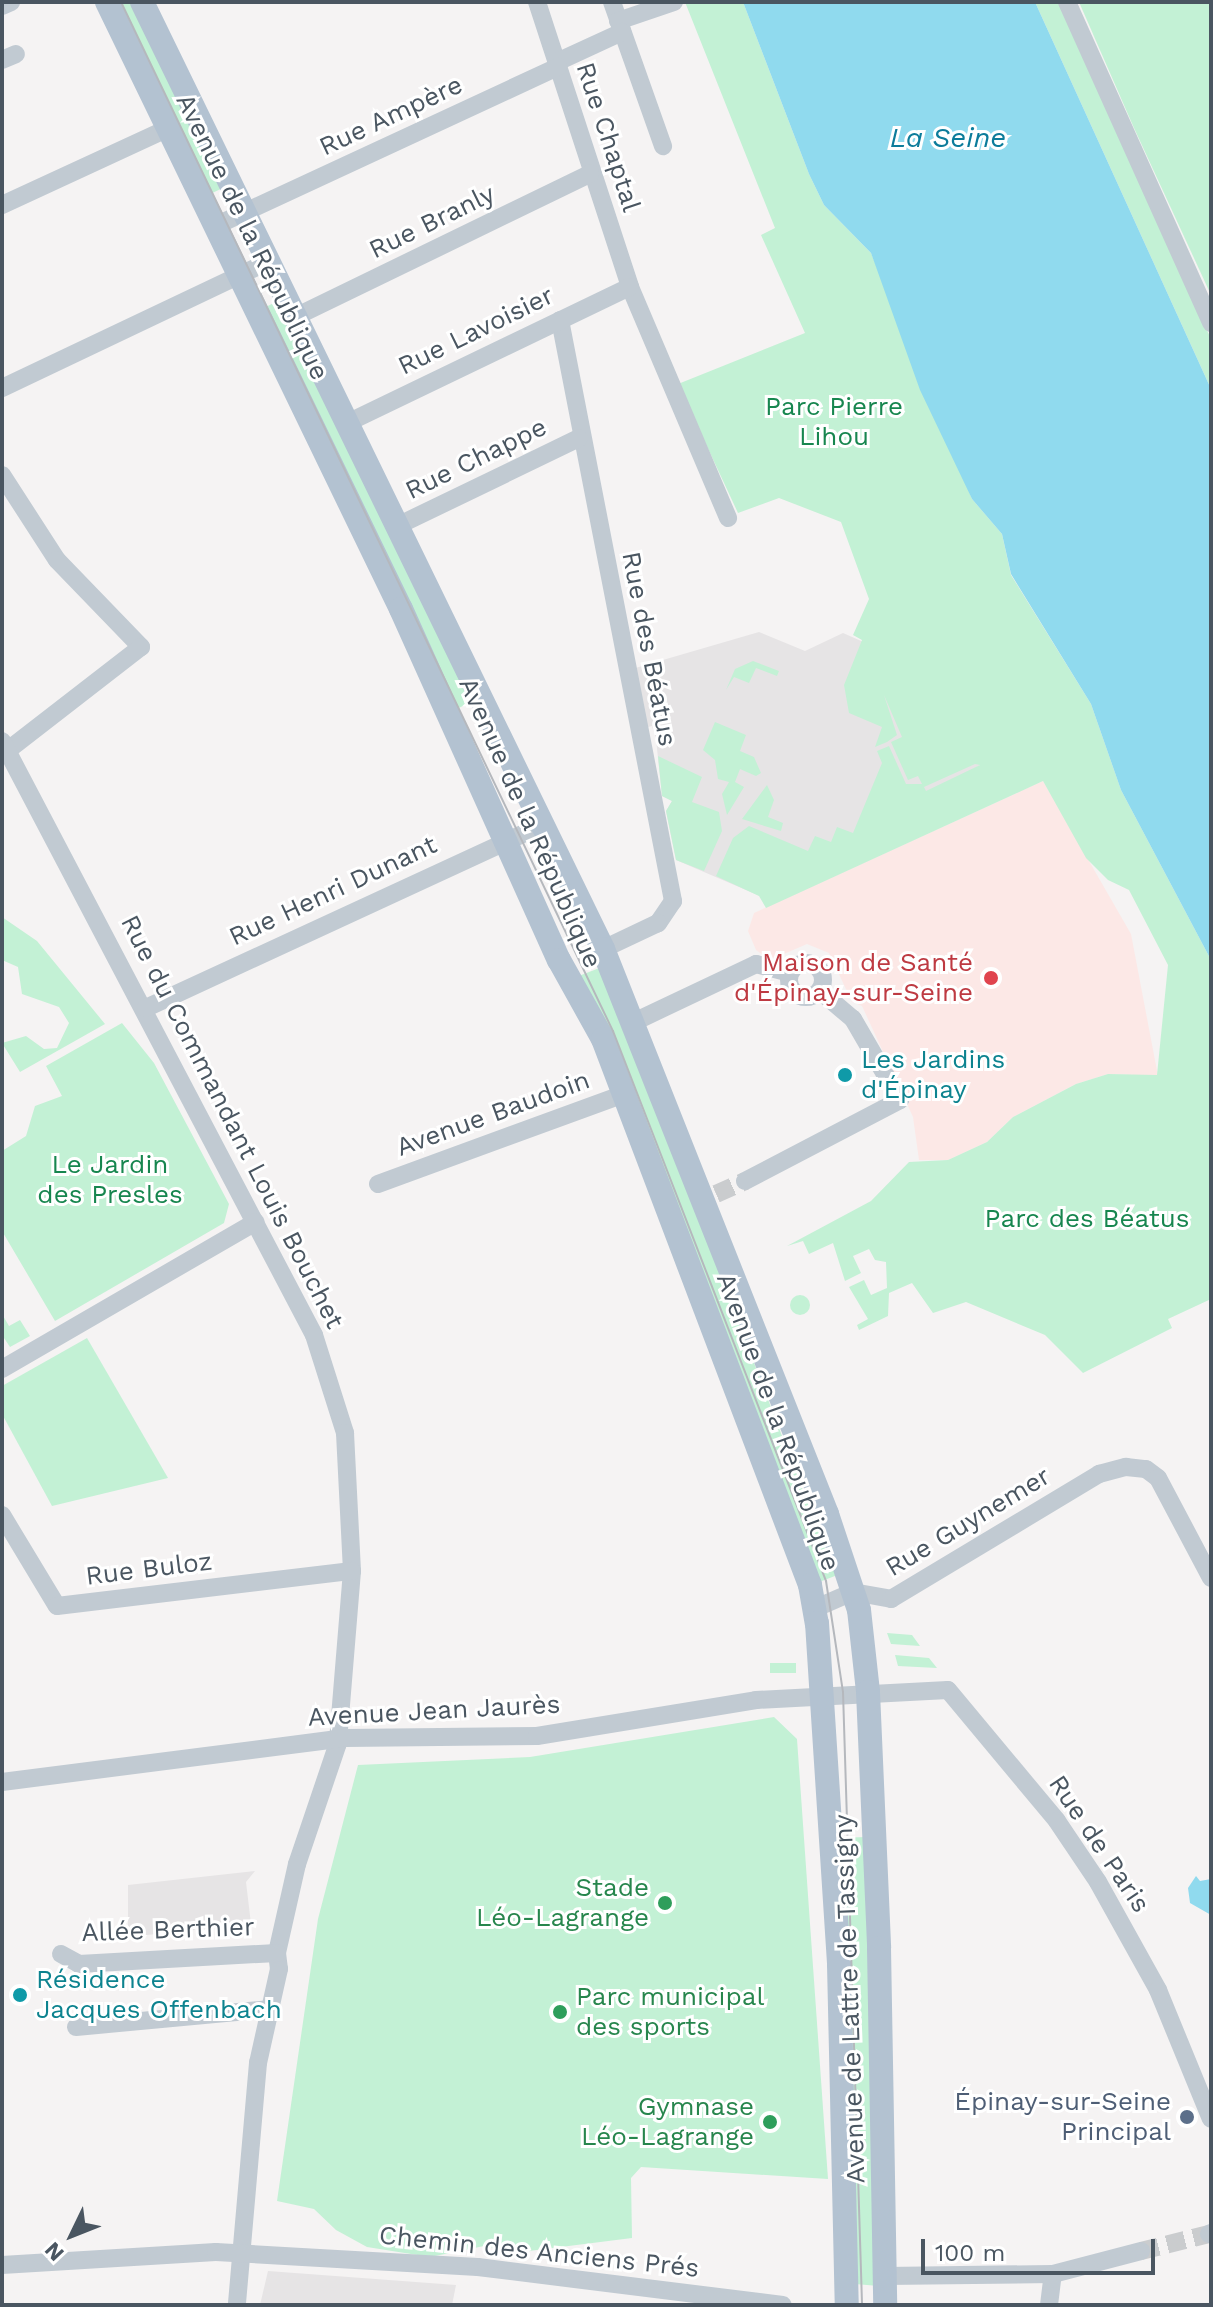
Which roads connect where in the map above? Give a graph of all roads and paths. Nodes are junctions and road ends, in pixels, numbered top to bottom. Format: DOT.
graph roads {
  1 [pos="11,2"];
  2 [pos="107,2"];
  3 [pos="142,2"];
  4 [pos="537,2"];
  5 [pos="612,2"];
  6 [pos="674,2"];
  7 [pos="1067,2"];
  8 [pos="2,6"];
  9 [pos="620,26"];
  10 [pos="557,64"];
  11 [pos="169,128"];
  12 [pos="663,146"];
  13 [pos="590,174"];
  14 [pos="2,205"];
  15 [pos="246,212"];
  16 [pos="215,226"];
  17 [pos="270,261"];
  18 [pos="238,276"];
  19 [pos="630,287"];
  20 [pos="297,316"];
  21 [pos="560,320"];
  22 [pos="1211,323"];
  23 [pos="2,388"];
  24 [pos="345,424"];
  25 [pos="579,438"];
  26 [pos="2,475"];
  27 [pos="728,518"];
  28 [pos="395,527"];
  29 [pos="5,745"];
  30 [pos="544,824"];
  31 [pos="503,839"];
  32 [pos="603,949"];
  33 [pos="146,1008"];
  34 [pos="634,1022"];
  35 [pos="627,1093"];
  36 [pos="745,1181"];
  37 [pos="378,1184"];
  38 [pos="256,1222"];
  39 [pos="2,1369"];
  40 [pos="2,1515"];
  41 [pos="352,1571"];
  42 [pos="1211,1578"];
  43 [pos="853,1592"];
  44 [pos="816,1608"];
  45 [pos="868,1692"];
  46 [pos="821,1694"];
  47 [pos="339,1739"];
  48 [pos="2,1782"];
  49 [pos="277,1953"];
  50 [pos="61,1954"];
  51 [pos="271,2009"];
  52 [pos="76,2027"];
  53 [pos="1211,2118"];
  54 [pos="1141,2251"];
  55 [pos="241,2254"];
  56 [pos="2,2265"];
  57 [pos="1053,2274"];
  58 [pos="885,2276"];
  59 [pos="237,2305"];
  60 [pos="783,2305"];
  61 [pos="847,2305"];
  62 [pos="885,2305"];
  63 [pos="1049,2305"];
  1 -- 8 [label="street"];
  2 -- 11 [label="main road, Avenue de la République"];
  3 -- 15 [label="main road, Avenue de la République"];
  4 -- 10 [label="street, Rue Chaptal"];
  5 -- 9 [label="street"];
  6 -- 9 [label="street, Rue Ampère"];
  7 -- 22 [label="street"];
  9 -- 10 [label="street, Rue Ampère"];
  9 -- 12 [label="street"];
  10 -- 13 [label="street, Rue Chaptal"];
  10 -- 15 [label="street, Rue Ampère"];
  11 -- 14 [label="street"];
  11 -- 16 [label="main road, Avenue de la République"];
  13 -- 19 [label="street, Rue Chaptal"];
  13 -- 20 [label="street, Rue Branly"];
  15 -- 16 [label="street, Rue Ampère"];
  15 -- 17 [label="main road, Avenue de la République"];
  16 -- 18 [label="main road, Avenue de la République"];
  17 -- 18 [label="street"];
  17 -- 20 [label="main road, Avenue de la République"];
  18 -- 23 [label="street"];
  18 -- 31 [label="main road, Avenue de la République"];
  19 -- 21 [label="street, Rue Lavoisier"];
  19 -- 27 [label="street, Rue Chaptal"];
  20 -- 24 [label="main road, Avenue de la République"];
  21 -- 24 [label="street, Rue Lavoisier"];
  21 -- 25 [label="street, Rue des Béatus"];
  24 -- 28 [label="main road, Avenue de la République"];
  25 -- 28 [label="street, Rue Chappe"];
  25 -- 32 [label="street, Rue des Béatus"];
  26 -- 29 [label="street"];
  28 -- 30 [label="main road, Avenue de la République"];
  29 -- 33 [label="street, Rue du Commandant Louis Bouchet"];
  30 -- 31 [label="street, Rue Henri Dunant"];
  30 -- 32 [label="main road, Avenue de la République"];
  31 -- 33 [label="street, Rue Henri Dunant"];
  31 -- 35 [label="main road, Avenue de la République"];
  32 -- 34 [label="main road, Avenue de la République"];
  33 -- 38 [label="street, Rue du Commandant Louis Bouchet"];
  34 -- 36 [label="street"];
  34 -- 43 [label="main road, Avenue de la République"];
  35 -- 37 [label="street, Avenue Baudoin"];
  35 -- 44 [label="main road, Avenue de la République"];
  38 -- 39 [label="street"];
  38 -- 41 [label="street, Rue du Commandant Louis Bouchet"];
  40 -- 41 [label="street, Rue Buloz"];
  41 -- 47 [label="street, Rue du Commandant Louis Bouchet"];
  42 -- 43 [label="street, Rue Guynemer"];
  43 -- 44 [label="street"];
  43 -- 45 [label="main road, Avenue de la République"];
  44 -- 46 [label="main road, Avenue de la République"];
  45 -- 46 [label="street, Rue de Paris"];
  45 -- 53 [label="street, Rue de Paris"];
  45 -- 58 [label="main road, Avenue de Lattre de Tassigny"];
  46 -- 47 [label="street, Avenue Jean Jaurès"];
  46 -- 61 [label="main road, Avenue de Lattre de Tassigny"];
  47 -- 48 [label="street, Avenue Jean Jaurès"];
  47 -- 49 [label="street, Rue du Commandant Louis Bouchet"];
  49 -- 50 [label="street, Allée Berthier"];
  49 -- 51 [label="street, Rue du Commandant Louis Bouchet"];
  51 -- 52 [label="street"];
  51 -- 55 [label="street, Rue du Commandant Louis Bouchet"];
  54 -- 57 [label="street"];
  55 -- 56 [label="street, Chemin des Anciens Prés"];
  55 -- 59 [label="street, Rue du Commandant Louis Bouchet"];
  55 -- 60 [label="street, Chemin des Anciens Prés"];
  57 -- 58 [label="street"];
  57 -- 63 [label="street"];
  58 -- 62 [label="main road, Avenue de Lattre de Tassigny"];
}
